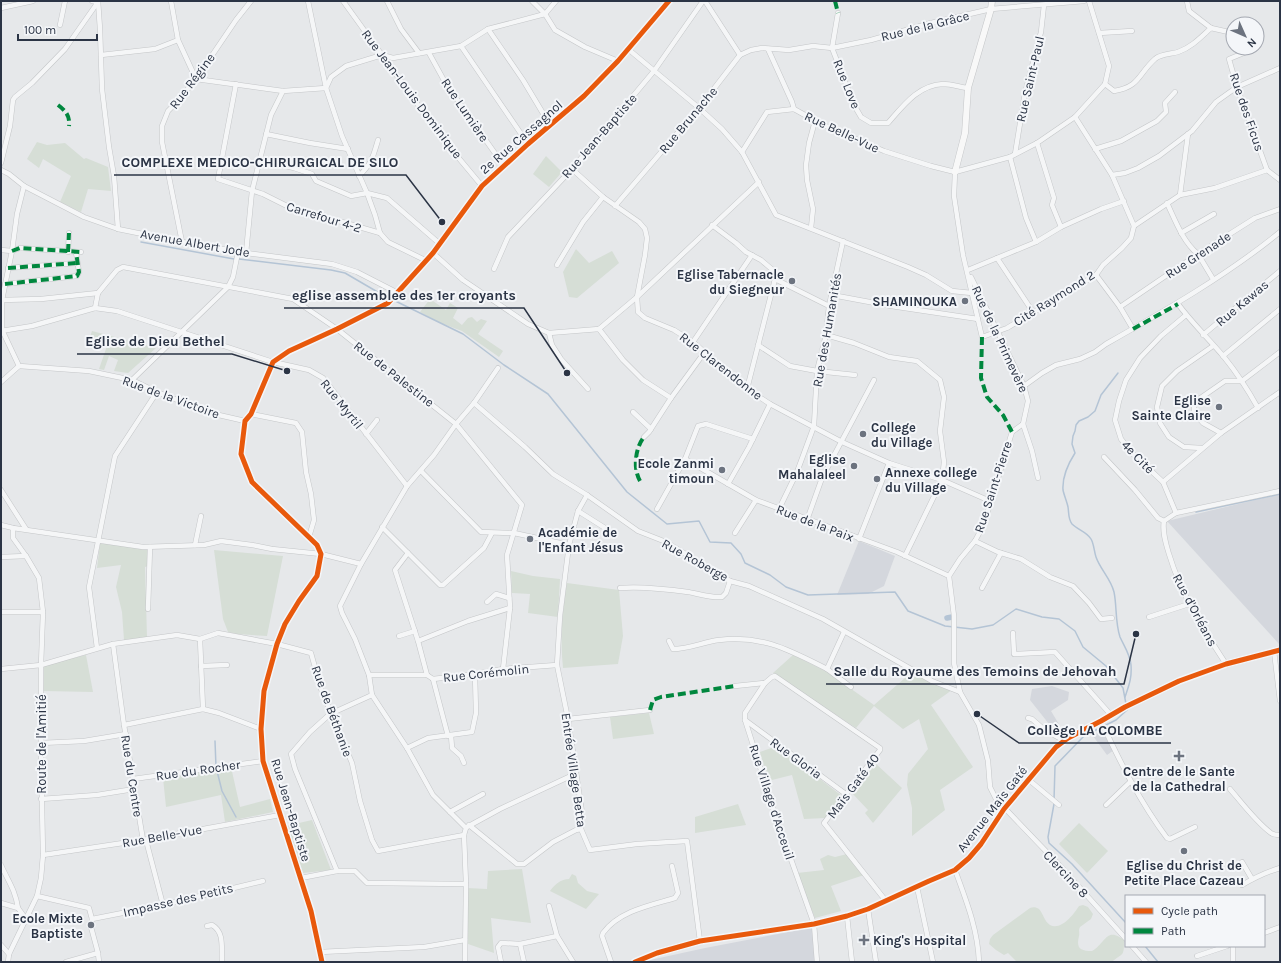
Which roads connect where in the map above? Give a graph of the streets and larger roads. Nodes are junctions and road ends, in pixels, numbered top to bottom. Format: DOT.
graph roads {
  1 [pos="34,1"];
  2 [pos="65,1"];
  3 [pos="96,1"];
  4 [pos="251,1"];
  5 [pos="308,1"];
  6 [pos="343,1"];
  7 [pos="387,1"];
  8 [pos="532,1"];
  9 [pos="556,1"];
  10 [pos="669,1"];
  11 [pos="704,1"];
  12 [pos="992,1"];
  13 [pos="1084,1"];
  14 [pos="1089,1"];
  15 [pos="1187,1"];
  16 [pos="173,2"];
  17 [pos="1044,5"];
  18 [pos="1,8"];
  19 [pos="991,9"];
  20 [pos="838,13"];
  21 [pos="545,14"];
  22 [pos="60,25"];
  23 [pos="1211,28"];
  24 [pos="488,29"];
  25 [pos="1132,31"];
  26 [pos="1225,32"];
  27 [pos="1099,33"];
  28 [pos="178,40"];
  29 [pos="461,46"];
  30 [pos="832,48"];
  31 [pos="628,49"];
  32 [pos="768,49"];
  33 [pos="429,52"];
  34 [pos="419,53"];
  35 [pos="101,55"];
  36 [pos="382,55"];
  37 [pos="740,55"];
  38 [pos="1236,56"];
  39 [pos="618,61"];
  40 [pos="1280,68"];
  41 [pos="654,71"];
  42 [pos="196,79"];
  43 [pos="236,84"];
  44 [pos="1105,84"];
  45 [pos="1237,87"];
  46 [pos="326,88"];
  47 [pos="968,88"];
  48 [pos="283,91"];
  49 [pos="1175,92"];
  50 [pos="699,108"];
  51 [pos="794,109"];
  52 [pos="1075,118"];
  53 [pos="815,121"];
  54 [pos="550,125"];
  55 [pos="266,134"];
  56 [pos="1188,134"];
  57 [pos="378,140"];
  58 [pos="1037,143"];
  59 [pos="528,144"];
  60 [pos="348,149"];
  61 [pos="1095,149"];
  62 [pos="742,152"];
  63 [pos="1015,154"];
  64 [pos="1010,157"];
  65 [pos="260,160"];
  66 [pos="1,163"];
  67 [pos="504,166"];
  68 [pos="572,168"];
  69 [pos="1,170"];
  70 [pos="1267,170"];
  71 [pos="955,172"];
  72 [pos="1112,175"];
  73 [pos="359,176"];
  74 [pos="1280,180"];
  75 [pos="759,182"];
  76 [pos="24,186"];
  77 [pos="482,186"];
  78 [pos="252,191"];
  79 [pos="367,193"];
  80 [pos="1180,195"];
  81 [pos="603,197"];
  82 [pos="1124,202"];
  83 [pos="1167,204"];
  84 [pos="615,206"];
  85 [pos="1280,209"];
  86 [pos="1214,214"];
  87 [pos="712,225"];
  88 [pos="1134,226"];
  89 [pos="1061,227"];
  90 [pos="811,228"];
  91 [pos="118,229"];
  92 [pos="1280,232"];
  93 [pos="69,233"];
  94 [pos="1181,233"];
  95 [pos="380,234"];
  96 [pos="843,241"];
  97 [pos="182,242"];
  98 [pos="1036,242"];
  99 [pos="440,244"];
  100 [pos="1,250"];
  101 [pos="12,251"];
  102 [pos="68,252"];
  103 [pos="238,252"];
  104 [pos="246,253"];
  105 [pos="433,253"];
  106 [pos="1198,254"];
  107 [pos="752,255"];
  108 [pos="997,258"];
  109 [pos="427,260"];
  110 [pos="77,263"];
  111 [pos="557,266"];
  112 [pos="8,268"];
  113 [pos="494,269"];
  114 [pos="968,270"];
  115 [pos="1280,271"];
  116 [pos="1096,276"];
  117 [pos="775,279"];
  118 [pos="1213,279"];
  119 [pos="5,284"];
  120 [pos="228,287"];
  121 [pos="98,293"];
  122 [pos="972,293"];
  123 [pos="396,295"];
  124 [pos="832,295"];
  125 [pos="636,297"];
  126 [pos="1,300"];
  127 [pos="1178,304"];
  128 [pos="829,306"];
  129 [pos="1120,307"];
  130 [pos="95,308"];
  131 [pos="1280,308"];
  132 [pos="1033,312"];
  133 [pos="1186,315"];
  134 [pos="978,319"];
  135 [pos="337,329"];
  136 [pos="599,329"];
  137 [pos="1133,329"];
  138 [pos="2,330"];
  139 [pos="999,332"];
  140 [pos="181,333"];
  141 [pos="549,333"];
  142 [pos="826,335"];
  143 [pos="1203,335"];
  144 [pos="693,342"];
  145 [pos="758,345"];
  146 [pos="1213,346"];
  147 [pos="1280,352"];
  148 [pos="704,353"];
  149 [pos="1223,356"];
  150 [pos="273,362"];
  151 [pos="19,366"];
  152 [pos="498,368"];
  153 [pos="817,372"];
  154 [pos="855,375"];
  155 [pos="132,380"];
  156 [pos="874,380"];
  157 [pos="1242,381"];
  158 [pos="1,382"];
  159 [pos="1024,386"];
  160 [pos="747,389"];
  161 [pos="588,390"];
  162 [pos="157,392"];
  163 [pos="1280,392"];
  164 [pos="671,398"];
  165 [pos="474,403"];
  166 [pos="770,404"];
  167 [pos="1258,408"];
  168 [pos="633,412"];
  169 [pos="251,414"];
  170 [pos="377,420"];
  171 [pos="245,421"];
  172 [pos="456,424"];
  173 [pos="1023,424"];
  174 [pos="814,426"];
  175 [pos="652,429"];
  176 [pos="1221,433"];
  177 [pos="366,434"];
  178 [pos="644,437"];
  179 [pos="752,439"];
  180 [pos="842,442"];
  181 [pos="1202,448"];
  182 [pos="1104,457"];
  183 [pos="685,459"];
  184 [pos="889,463"];
  185 [pos="421,471"];
  186 [pos="1038,478"];
  187 [pos="942,480"];
  188 [pos="1163,482"];
  189 [pos="728,484"];
  190 [pos="407,486"];
  191 [pos="1,490"];
  192 [pos="1280,491"];
  193 [pos="587,495"];
  194 [pos="756,500"];
  195 [pos="990,501"];
  196 [pos="657,509"];
  197 [pos="779,509"];
  198 [pos="578,511"];
  199 [pos="1176,513"];
  200 [pos="201,516"];
  201 [pos="807,520"];
  202 [pos="1164,521"];
  203 [pos="1,525"];
  204 [pos="382,527"];
  205 [pos="13,528"];
  206 [pos="605,528"];
  207 [pos="26,529"];
  208 [pos="492,533"];
  209 [pos="735,533"];
  210 [pos="514,534"];
  211 [pos="308,537"];
  212 [pos="859,539"];
  213 [pos="99,540"];
  214 [pos="975,541"];
  215 [pos="195,545"];
  216 [pos="569,545"];
  217 [pos="150,547"];
  218 [pos="408,553"];
  219 [pos="1001,553"];
  220 [pos="321,554"];
  221 [pos="26,556"];
  222 [pos="905,556"];
  223 [pos="1,557"];
  224 [pos="361,564"];
  225 [pos="949,576"];
  226 [pos="730,581"];
  227 [pos="620,588"];
  228 [pos="982,588"];
  229 [pos="509,598"];
  230 [pos="487,602"];
  231 [pos="1189,604"];
  232 [pos="510,608"];
  233 [pos="148,609"];
  234 [pos="1,612"];
  235 [pos="43,612"];
  236 [pos="1149,616"];
  237 [pos="1112,618"];
  238 [pos="415,631"];
  239 [pos="844,632"];
  240 [pos="1012,633"];
  241 [pos="399,636"];
  242 [pos="200,639"];
  243 [pos="418,641"];
  244 [pos="669,641"];
  245 [pos="113,644"];
  246 [pos="277,644"];
  247 [pos="97,648"];
  248 [pos="1277,650"];
  249 [pos="1226,664"];
  250 [pos="41,665"];
  251 [pos="227,665"];
  252 [pos="557,665"];
  253 [pos="201,666"];
  254 [pos="1,669"];
  255 [pos="503,669"];
  256 [pos="827,669"];
  257 [pos="475,674"];
  258 [pos="369,675"];
  259 [pos="427,675"];
  260 [pos="433,679"];
  261 [pos="765,683"];
  262 [pos="735,686"];
  263 [pos="851,687"];
  264 [pos="960,692"];
  265 [pos="372,695"];
  266 [pos="1280,701"];
  267 [pos="203,709"];
  268 [pos="650,710"];
  269 [pos="330,714"];
  270 [pos="1111,715"];
  271 [pos="1028,718"];
  272 [pos="568,719"];
  273 [pos="745,720"];
  274 [pos="1102,722"];
  275 [pos="124,725"];
  276 [pos="261,729"];
  277 [pos="126,734"];
  278 [pos="449,736"];
  279 [pos="1065,740"];
  280 [pos="41,743"];
  281 [pos="407,748"];
  282 [pos="263,761"];
  283 [pos="464,762"];
  284 [pos="575,774"];
  285 [pos="132,779"];
  286 [pos="1029,780"];
  287 [pos="1130,782"];
  288 [pos="134,789"];
  289 [pos="1230,789"];
  290 [pos="483,794"];
  291 [pos="847,795"];
  292 [pos="41,799"];
  293 [pos="1059,805"];
  294 [pos="1106,805"];
  295 [pos="1004,809"];
  296 [pos="450,812"];
  297 [pos="280,815"];
  298 [pos="468,827"];
  299 [pos="1195,827"];
  300 [pos="582,829"];
  301 [pos="1280,834"];
  302 [pos="464,835"];
  303 [pos="143,840"];
  304 [pos="43,855"];
  305 [pos="1242,862"];
  306 [pos="1,865"];
  307 [pos="672,866"];
  308 [pos="1280,868"];
  309 [pos="955,870"];
  310 [pos="337,871"];
  311 [pos="300,878"];
  312 [pos="1252,879"];
  313 [pos="263,881"];
  314 [pos="466,884"];
  315 [pos="1242,885"];
  316 [pos="917,887"];
  317 [pos="37,896"];
  318 [pos="886,901"];
  319 [pos="1,903"];
  320 [pos="163,904"];
  321 [pos="549,906"];
  322 [pos="18,908"];
  323 [pos="868,909"];
  324 [pos="847,916"];
  325 [pos="26,919"];
  326 [pos="92,919"];
  327 [pos="814,924"];
  328 [pos="207,926"];
  329 [pos="1280,927"];
  330 [pos="1265,933"];
  331 [pos="557,936"];
  332 [pos="1125,939"];
  333 [pos="465,940"];
  334 [pos="700,941"];
  335 [pos="520,944"];
  336 [pos="1,945"];
  337 [pos="1133,947"];
  338 [pos="1225,947"];
  339 [pos="1233,947"];
  340 [pos="320,952"];
  341 [pos="98,953"];
  342 [pos="9,954"];
  343 [pos="1197,956"];
  344 [pos="8,962"];
  345 [pos="66,962"];
  346 [pos="99,962"];
  347 [pos="222,962"];
  348 [pos="322,962"];
  349 [pos="465,962"];
  350 [pos="501,962"];
  351 [pos="524,962"];
  352 [pos="573,962"];
  353 [pos="612,962"];
  354 [pos="635,962"];
  355 [pos="817,962"];
  356 [pos="852,962"];
  357 [pos="876,962"];
  358 [pos="933,962"];
  359 [pos="979,962"];
  360 [pos="1146,962"];
  361 [pos="1233,962"];
  1 -- 18 [label="street"];
  2 -- 22 [label="street"];
  3 -- 35 [label="street"];
  3 -- 66 [label="street"];
  4 -- 42 [label="street, Rue Régine"];
  5 -- 46 [label="street"];
  6 -- 36 [label="street, Rue Jean-Louis Dominique"];
  7 -- 34 [label="street"];
  8 -- 21 [label="street"];
  9 -- 21 [label="street"];
  10 -- 31 [label="street, 2e Rue Cassagnol"];
  11 -- 37 [label="street"];
  11 -- 41 [label="street, Rue Jean-Baptiste"];
  12 -- 19 [label="street"];
  13 -- 17 [label="street, Rue de la Grâce"];
  14 -- 27 [label="street"];
  15 -- 23 [label="street"];
  16 -- 28 [label="street"];
  17 -- 19 [label="street, Rue de la Grâce"];
  17 -- 63 [label="street, Rue Saint-Paul"];
  19 -- 30 [label="street, Rue de la Grâce"];
  19 -- 47 [label="street"];
  20 -- 30 [label="street"];
  21 -- 24 [label="street"];
  21 -- 39 [label="street"];
  23 -- 26 [label="street"];
  23 -- 44 [label="street"];
  24 -- 29 [label="street"];
  24 -- 54 [label="street"];
  25 -- 27 [label="street"];
  27 -- 44 [label="street"];
  28 -- 35 [label="street"];
  28 -- 42 [label="street"];
  29 -- 33 [label="street"];
  29 -- 59 [label="street"];
  30 -- 32 [label="street, Rue de la Grâce"];
  30 -- 47 [label="street, Rue Love"];
  31 -- 39 [label="street, 2e Rue Cassagnol"];
  31 -- 41 [label="street"];
  32 -- 37 [label="street"];
  32 -- 51 [label="street, Rue Belle-Vue"];
  33 -- 34 [label="street"];
  33 -- 67 [label="street, Rue Lumière"];
  34 -- 36 [label="street"];
  35 -- 91 [label="street"];
  36 -- 46 [label="street"];
  36 -- 77 [label="street, Rue Jean-Louis Dominique"];
  37 -- 50 [label="street, Rue Brunache"];
  38 -- 45 [label="street, Rue des Ficus"];
  39 -- 54 [label="street, 2e Rue Cassagnol"];
  40 -- 45 [label="street"];
  41 -- 50 [label="street"];
  41 -- 68 [label="street, Rue Jean-Baptiste"];
  42 -- 43 [label="street"];
  42 -- 97 [label="street, Rue Régine"];
  43 -- 48 [label="street"];
  43 -- 78 [label="street, Carrefour 4-2"];
  44 -- 52 [label="street"];
  45 -- 56 [label="street"];
  45 -- 70 [label="street, Rue des Ficus"];
  46 -- 48 [label="street"];
  46 -- 60 [label="street"];
  47 -- 71 [label="street"];
  48 -- 55 [label="street"];
  49 -- 61 [label="street"];
  50 -- 62 [label="street"];
  50 -- 84 [label="street, Rue Brunache"];
  51 -- 53 [label="street, Rue Belle-Vue"];
  51 -- 62 [label="street"];
  52 -- 58 [label="street"];
  52 -- 61 [label="street"];
  53 -- 71 [label="street, Rue Belle-Vue"];
  53 -- 90 [label="street"];
  54 -- 59 [label="street, 2e Rue Cassagnol"];
  55 -- 60 [label="street"];
  55 -- 65 [label="street"];
  56 -- 72 [label="street"];
  56 -- 80 [label="street"];
  57 -- 73 [label="street"];
  58 -- 63 [label="street"];
  58 -- 89 [label="street"];
  59 -- 67 [label="street, 2e Rue Cassagnol"];
  60 -- 73 [label="street"];
  61 -- 72 [label="street"];
  62 -- 75 [label="street"];
  63 -- 64 [label="street"];
  64 -- 71 [label="street"];
  64 -- 98 [label="street"];
  65 -- 78 [label="street"];
  65 -- 79 [label="street"];
  67 -- 77 [label="street, 2e Rue Cassagnol"];
  68 -- 81 [label="street, Rue Clarendonne"];
  68 -- 113 [label="street, Rue Jean-Baptiste"];
  69 -- 76 [label="street, Avenue Albert Jode"];
  70 -- 74 [label="street"];
  70 -- 80 [label="street"];
  71 -- 114 [label="street"];
  72 -- 82 [label="street"];
  73 -- 79 [label="street"];
  75 -- 87 [label="street"];
  75 -- 90 [label="street"];
  76 -- 91 [label="street, Avenue Albert Jode"];
  76 -- 101 [label="street"];
  77 -- 99 [label="street, 2e Rue Cassagnol"];
  78 -- 95 [label="street, Carrefour 4-2"];
  78 -- 104 [label="street"];
  79 -- 95 [label="street"];
  79 -- 99 [label="street"];
  80 -- 83 [label="street"];
  81 -- 84 [label="street, Rue Clarendonne"];
  81 -- 111 [label="street"];
  82 -- 88 [label="street"];
  82 -- 89 [label="street"];
  83 -- 88 [label="street"];
  83 -- 94 [label="street"];
  84 -- 125 [label="street, Rue Clarendonne"];
  85 -- 106 [label="street, Rue Grenade"];
  86 -- 94 [label="street"];
  87 -- 107 [label="street"];
  87 -- 125 [label="street"];
  88 -- 116 [label="street, Cité Raymond 2"];
  89 -- 98 [label="street"];
  90 -- 96 [label="street"];
  91 -- 97 [label="street, Avenue Albert Jode"];
  92 -- 118 [label="street"];
  93 -- 102 [label="street"];
  94 -- 106 [label="street"];
  95 -- 109 [label="street, Carrefour 4-2"];
  96 -- 122 [label="street"];
  96 -- 124 [label="street, Rue des Humanités"];
  97 -- 103 [label="street, Avenue Albert Jode"];
  98 -- 108 [label="street"];
  99 -- 105 [label="street, 2e Rue Cassagnol"];
  100 -- 101 [label="street"];
  101 -- 102 [label="street"];
  101 -- 112 [label="street"];
  102 -- 110 [label="street"];
  103 -- 104 [label="street, Avenue Albert Jode"];
  103 -- 120 [label="street"];
  104 -- 123 [label="street, Avenue Albert Jode"];
  105 -- 109 [label="street, 2e Rue Cassagnol"];
  105 -- 141 [label="street"];
  106 -- 118 [label="street"];
  106 -- 129 [label="street, Rue Grenade"];
  107 -- 117 [label="street"];
  107 -- 144 [label="street"];
  108 -- 114 [label="street"];
  108 -- 132 [label="street"];
  109 -- 123 [label="street, 2e Rue Cassagnol"];
  110 -- 112 [label="street"];
  110 -- 119 [label="street"];
  112 -- 119 [label="street"];
  114 -- 122 [label="street"];
  114 -- 139 [label="street, Rue de la Primevère"];
  115 -- 143 [label="street, Rue Kawas"];
  116 -- 129 [label="street"];
  116 -- 132 [label="street, Cité Raymond 2"];
  117 -- 128 [label="street"];
  117 -- 145 [label="street"];
  118 -- 127 [label="street"];
  119 -- 126 [label="street"];
  120 -- 121 [label="street, Rue de Palestine"];
  120 -- 135 [label="street, Rue de Palestine"];
  120 -- 140 [label="street"];
  121 -- 126 [label="street"];
  121 -- 130 [label="street, Rue de Palestine"];
  122 -- 134 [label="street"];
  123 -- 135 [label="street, 2e Rue Cassagnol"];
  124 -- 128 [label="street, Rue des Humanités"];
  124 -- 134 [label="street"];
  125 -- 136 [label="street"];
  125 -- 144 [label="street, Rue Clarendonne"];
  126 -- 138 [label="street"];
  127 -- 133 [label="street"];
  127 -- 137 [label="street"];
  128 -- 142 [label="street, Rue des Humanités"];
  129 -- 137 [label="street"];
  130 -- 138 [label="street, Rue Myrtil"];
  130 -- 140 [label="street, Rue Myrtil"];
  131 -- 149 [label="street"];
  132 -- 139 [label="street, Cité Raymond 2"];
  133 -- 143 [label="street"];
  133 -- 188 [label="street, 4e Cité"];
  134 -- 139 [label="street, Cité Raymond 2"];
  135 -- 150 [label="street"];
  135 -- 172 [label="street, Rue de Palestine"];
  136 -- 141 [label="street"];
  136 -- 164 [label="street"];
  137 -- 159 [label="street"];
  138 -- 151 [label="street"];
  139 -- 159 [label="street, Rue de la Primevère"];
  140 -- 150 [label="street, Rue Myrtil"];
  140 -- 155 [label="street"];
  141 -- 161 [label="street"];
  142 -- 153 [label="street, Rue des Humanités"];
  142 -- 187 [label="street"];
  143 -- 146 [label="street"];
  144 -- 148 [label="street, Rue Clarendonne"];
  145 -- 153 [label="street"];
  145 -- 160 [label="street"];
  146 -- 149 [label="street"];
  146 -- 181 [label="street"];
  147 -- 157 [label="street"];
  148 -- 160 [label="street, Rue Clarendonne"];
  148 -- 164 [label="street"];
  149 -- 157 [label="street"];
  150 -- 169 [label="street"];
  150 -- 177 [label="street, Rue Myrtil"];
  151 -- 155 [label="street, Rue de la Victoire"];
  151 -- 158 [label="street"];
  152 -- 165 [label="street"];
  153 -- 154 [label="street"];
  153 -- 174 [label="street, Rue des Humanités"];
  155 -- 162 [label="street, Rue de la Victoire"];
  156 -- 180 [label="street"];
  157 -- 167 [label="street"];
  157 -- 176 [label="street"];
  159 -- 173 [label="street, Rue de la Primevère"];
  160 -- 166 [label="street, Rue Clarendonne"];
  162 -- 171 [label="street, Rue de la Victoire"];
  162 -- 213 [label="street"];
  163 -- 167 [label="street"];
  164 -- 175 [label="street"];
  165 -- 172 [label="street"];
  165 -- 193 [label="street, Rue Roberge"];
  166 -- 174 [label="street, Rue Clarendonne"];
  166 -- 179 [label="street"];
  167 -- 176 [label="street"];
  168 -- 175 [label="street"];
  169 -- 171 [label="street"];
  169 -- 211 [label="street"];
  170 -- 177 [label="street"];
  171 -- 211 [label="street"];
  172 -- 185 [label="street"];
  172 -- 210 [label="street, Rue de Palestine"];
  173 -- 186 [label="street"];
  173 -- 195 [label="street, Rue Saint-Pierre"];
  174 -- 180 [label="street, Rue Clarendonne"];
  174 -- 197 [label="street, Rue des Humanités"];
  175 -- 178 [label="street"];
  176 -- 181 [label="street"];
  177 -- 190 [label="street, Rue Myrtil"];
  179 -- 183 [label="street"];
  179 -- 189 [label="street"];
  180 -- 184 [label="street, Rue Clarendonne"];
  180 -- 201 [label="street"];
  181 -- 188 [label="street"];
  182 -- 202 [label="street"];
  183 -- 189 [label="street, Rue de la Paix"];
  183 -- 196 [label="street"];
  184 -- 187 [label="street, Rue Clarendonne"];
  184 -- 212 [label="street"];
  185 -- 190 [label="street"];
  185 -- 208 [label="street"];
  187 -- 195 [label="street, Rue Clarendonne"];
  187 -- 222 [label="street"];
  188 -- 199 [label="street, 4e Cité"];
  189 -- 194 [label="street, Rue de la Paix"];
  190 -- 204 [label="street"];
  191 -- 207 [label="street"];
  192 -- 199 [label="street"];
  193 -- 198 [label="street, Entrée Village Betta"];
  193 -- 226 [label="street, Rue Roberge"];
  194 -- 197 [label="street, Rue de la Paix"];
  194 -- 209 [label="street"];
  195 -- 214 [label="street, Rue Saint-Pierre"];
  197 -- 201 [label="street, Rue de la Paix"];
  198 -- 206 [label="street"];
  198 -- 216 [label="street, Entrée Village Betta"];
  199 -- 202 [label="street"];
  200 -- 215 [label="street"];
  201 -- 212 [label="street, Rue de la Paix"];
  202 -- 231 [label="street, Rue d'Orléans"];
  203 -- 205 [label="street"];
  204 -- 218 [label="street"];
  204 -- 224 [label="street"];
  205 -- 207 [label="street"];
  205 -- 221 [label="street, Route de l'Amitié"];
  207 -- 213 [label="street"];
  208 -- 210 [label="street"];
  208 -- 218 [label="street"];
  210 -- 216 [label="street"];
  210 -- 229 [label="street, Rue de Palestine"];
  211 -- 220 [label="street"];
  212 -- 222 [label="street, Rue de la Paix"];
  213 -- 217 [label="street"];
  213 -- 247 [label="street"];
  214 -- 219 [label="street"];
  214 -- 225 [label="street, Rue Saint-Pierre"];
  215 -- 217 [label="street"];
  215 -- 220 [label="street"];
  216 -- 252 [label="street, Entrée Village Betta"];
  217 -- 233 [label="street"];
  218 -- 238 [label="street"];
  219 -- 228 [label="street"];
  219 -- 237 [label="street"];
  220 -- 224 [label="street"];
  220 -- 246 [label="street, Rue Jean-Baptiste"];
  221 -- 223 [label="street"];
  221 -- 235 [label="street, Route de l'Amitié"];
  222 -- 225 [label="street, Rue de la Paix"];
  224 -- 258 [label="street"];
  225 -- 264 [label="street"];
  226 -- 227 [label="street"];
  226 -- 239 [label="street, Rue Roberge"];
  229 -- 230 [label="street"];
  229 -- 232 [label="street, Rue de Palestine"];
  231 -- 236 [label="street"];
  231 -- 249 [label="street, Rue d'Orléans"];
  232 -- 243 [label="street"];
  232 -- 255 [label="street, Rue de Palestine"];
  234 -- 235 [label="street"];
  235 -- 250 [label="street, Route de l'Amitié"];
  238 -- 241 [label="street"];
  238 -- 243 [label="street"];
  239 -- 256 [label="street"];
  239 -- 264 [label="street, Rue Roberge"];
  240 -- 270 [label="street"];
  242 -- 245 [label="street, Rue de Béthanie"];
  242 -- 246 [label="street, Rue de Béthanie"];
  242 -- 253 [label="street"];
  243 -- 259 [label="street"];
  244 -- 256 [label="street"];
  245 -- 247 [label="street, Rue de Béthanie"];
  245 -- 275 [label="street, Rue du Centre"];
  246 -- 269 [label="street, Rue de Béthanie"];
  246 -- 276 [label="street, Rue Jean-Baptiste"];
  247 -- 250 [label="street, Rue de Béthanie"];
  248 -- 249 [label="street, Avenue Maïs Gaté"];
  248 -- 266 [label="street"];
  249 -- 270 [label="street, Avenue Maïs Gaté"];
  250 -- 254 [label="street, Rue de Béthanie"];
  250 -- 280 [label="street, Route de l'Amitié"];
  251 -- 253 [label="street"];
  252 -- 255 [label="street, Rue Corémolin"];
  252 -- 272 [label="street, Entrée Village Betta"];
  253 -- 267 [label="street"];
  255 -- 257 [label="street, Rue Corémolin"];
  256 -- 263 [label="street"];
  257 -- 260 [label="street, Rue Corémolin"];
  257 -- 278 [label="street"];
  258 -- 259 [label="street, Rue Corémolin"];
  258 -- 265 [label="street"];
  259 -- 260 [label="street, Rue Corémolin"];
  260 -- 278 [label="street"];
  261 -- 262 [label="street, Maïs Gaté 40"];
  261 -- 273 [label="street"];
  261 -- 291 [label="street, Maïs Gaté 40"];
  264 -- 295 [label="street"];
  265 -- 269 [label="street"];
  265 -- 281 [label="street"];
  267 -- 275 [label="street"];
  267 -- 276 [label="street"];
  268 -- 272 [label="street"];
  269 -- 302 [label="street, Rue de Béthanie"];
  269 -- 310 [label="street"];
  270 -- 274 [label="street, Avenue Maïs Gaté"];
  271 -- 279 [label="street"];
  272 -- 284 [label="street, Entrée Village Betta"];
  273 -- 291 [label="street, Rue Gloria"];
  273 -- 327 [label="street, Rue Village d'Acceuil"];
  274 -- 279 [label="street, Avenue Maïs Gaté"];
  274 -- 287 [label="street"];
  275 -- 277 [label="street, Rue du Centre"];
  276 -- 282 [label="street, Rue Jean-Baptiste"];
  277 -- 280 [label="street"];
  277 -- 285 [label="street, Rue du Centre"];
  278 -- 281 [label="street"];
  278 -- 283 [label="street"];
  279 -- 286 [label="street, Avenue Maïs Gaté"];
  280 -- 292 [label="street, Route de l'Amitié"];
  281 -- 296 [label="street"];
  282 -- 285 [label="street, Rue du Rocher"];
  282 -- 297 [label="street, Rue Jean-Baptiste"];
  284 -- 298 [label="street"];
  284 -- 300 [label="street, Entrée Village Betta"];
  285 -- 288 [label="street, Rue du Centre"];
  286 -- 293 [label="street"];
  286 -- 295 [label="street, Avenue Maïs Gaté"];
  287 -- 294 [label="street"];
  287 -- 299 [label="street"];
  288 -- 292 [label="street"];
  288 -- 303 [label="street, Rue du Centre"];
  289 -- 301 [label="street"];
  290 -- 296 [label="street"];
  291 -- 318 [label="street, Maïs Gaté 40"];
  292 -- 304 [label="street, Route de l'Amitié"];
  295 -- 309 [label="street, Avenue Maïs Gaté"];
  295 -- 332 [label="street, Clercine 8"];
  296 -- 298 [label="street"];
  297 -- 303 [label="street, Rue Belle-Vue"];
  297 -- 311 [label="street, Rue Jean-Baptiste"];
  298 -- 300 [label="street"];
  298 -- 302 [label="street"];
  300 -- 334 [label="street, Entrée Village Betta"];
  302 -- 314 [label="street"];
  303 -- 304 [label="street, Rue Belle-Vue"];
  303 -- 320 [label="street, Rue du Centre"];
  304 -- 317 [label="street, Route de l'Amitié"];
  305 -- 312 [label="street"];
  306 -- 322 [label="street"];
  307 -- 353 [label="street"];
  308 -- 312 [label="street"];
  309 -- 316 [label="street, Avenue Maïs Gaté"];
  309 -- 359 [label="street"];
  310 -- 311 [label="street"];
  310 -- 314 [label="street"];
  311 -- 340 [label="street, Rue Jean-Baptiste"];
  312 -- 315 [label="street"];
  313 -- 320 [label="street, Impasse des Petits"];
  314 -- 333 [label="street"];
  316 -- 318 [label="street, Avenue Maïs Gaté"];
  316 -- 358 [label="street"];
  317 -- 325 [label="street, Route de l'Amitié"];
  317 -- 326 [label="street"];
  318 -- 323 [label="street, Avenue Maïs Gaté"];
  319 -- 322 [label="street"];
  320 -- 326 [label="street, Impasse des Petits"];
  321 -- 331 [label="street"];
  322 -- 325 [label="street"];
  323 -- 324 [label="street, Avenue Maïs Gaté"];
  323 -- 357 [label="street"];
  324 -- 327 [label="street, Avenue Maïs Gaté"];
  324 -- 356 [label="street"];
  325 -- 342 [label="street, Route de l'Amitié"];
  326 -- 341 [label="street"];
  327 -- 334 [label="street, Avenue Maïs Gaté"];
  327 -- 355 [label="street, Rue Village d'Acceuil"];
  328 -- 347 [label="street"];
  329 -- 330 [label="street"];
  331 -- 335 [label="street"];
  331 -- 352 [label="street"];
  333 -- 340 [label="street"];
  333 -- 349 [label="street"];
  334 -- 354 [label="street, Avenue Maïs Gaté"];
  335 -- 350 [label="street"];
  335 -- 351 [label="street"];
  336 -- 342 [label="street"];
  337 -- 360 [label="street"];
  338 -- 343 [label="street"];
  339 -- 361 [label="street"];
  340 -- 348 [label="street, Rue Jean-Baptiste"];
  341 -- 345 [label="street"];
  341 -- 346 [label="street"];
  342 -- 344 [label="street, Route de l'Amitié"];
}
